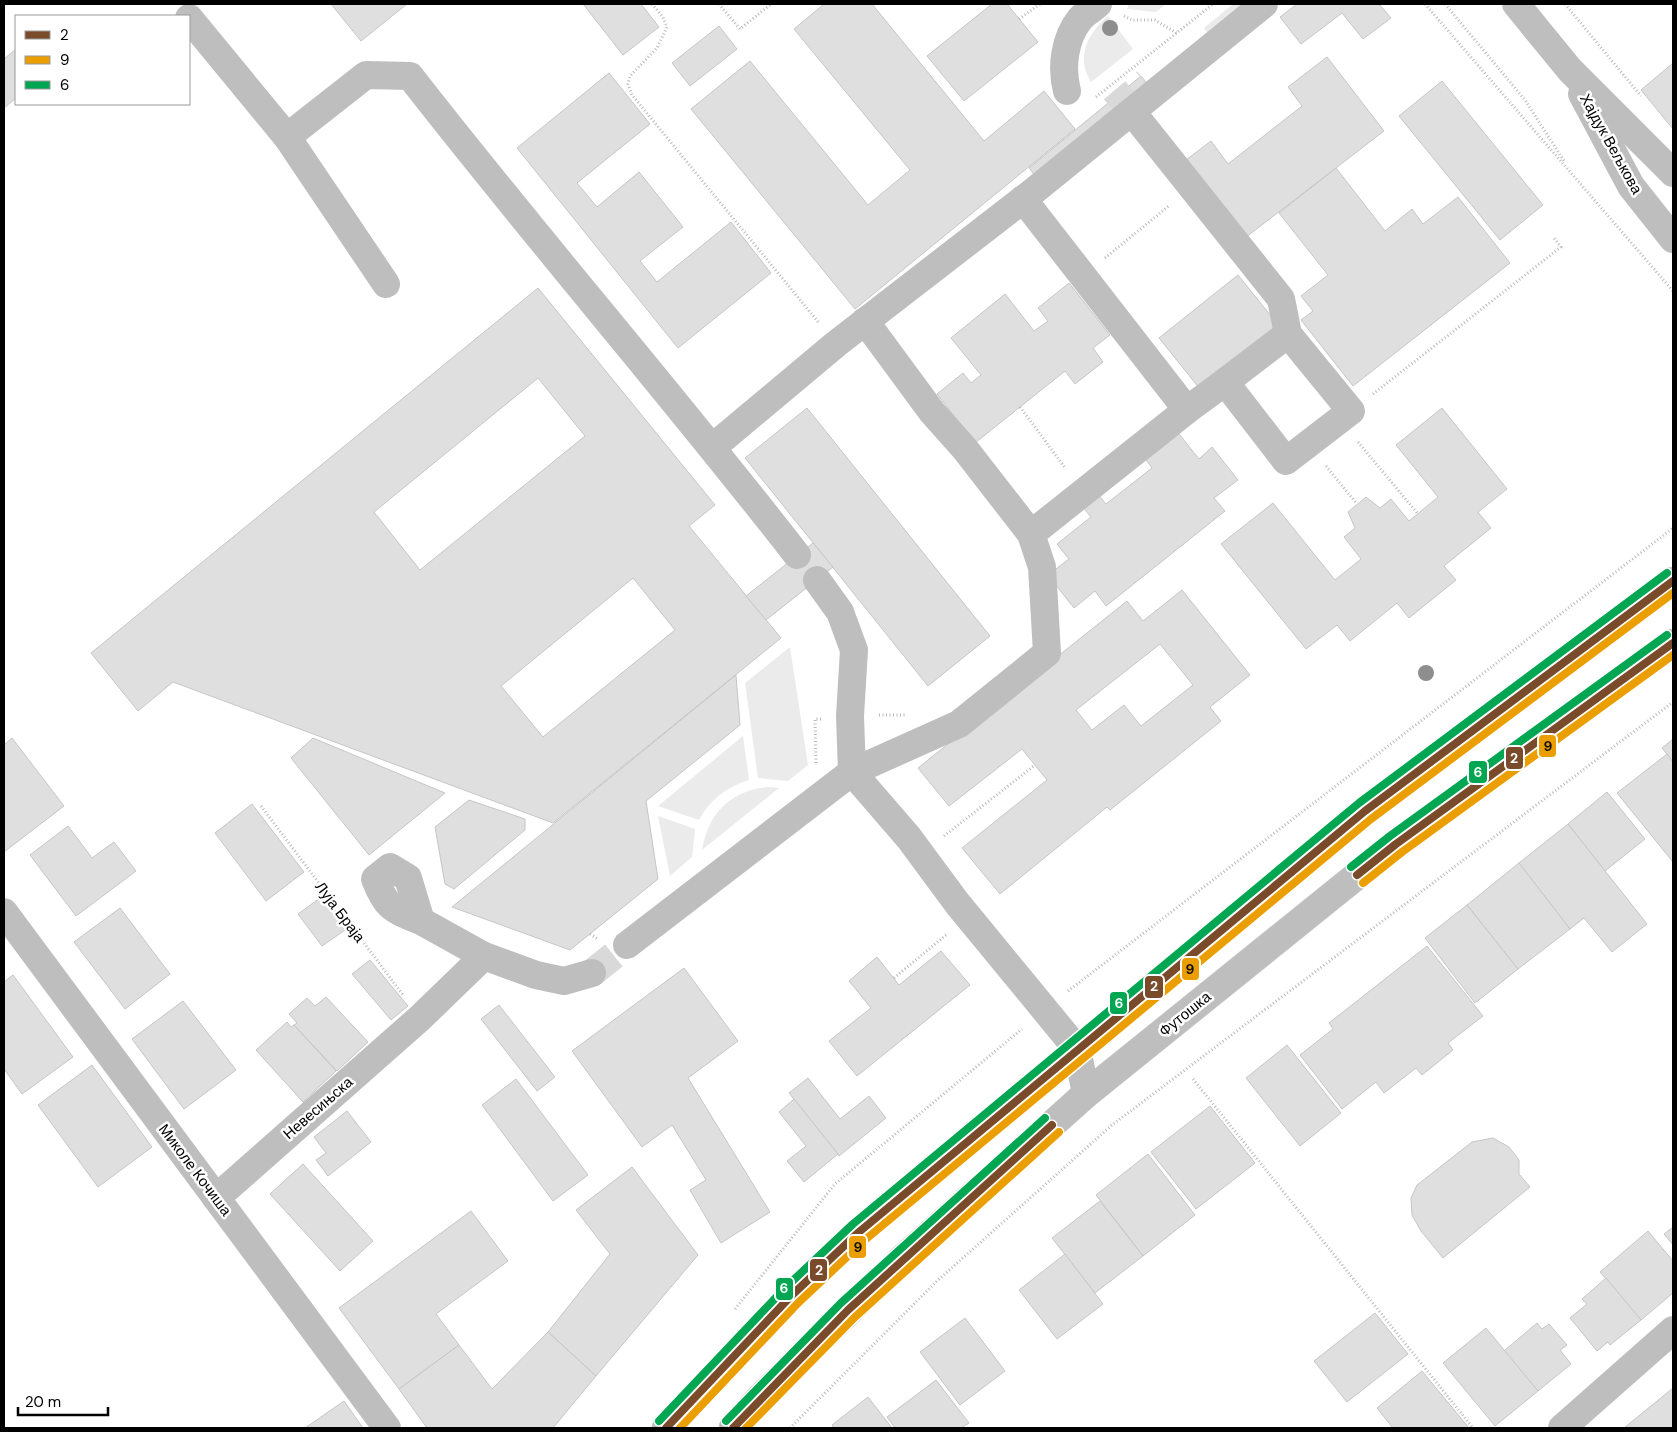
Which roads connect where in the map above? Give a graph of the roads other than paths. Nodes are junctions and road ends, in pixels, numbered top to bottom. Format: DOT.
graph roads {
  1 [pos="177,4"];
  2 [pos="1264,4"];
  3 [pos="1516,4"];
  4 [pos="1107,8"];
  5 [pos="186,15"];
  6 [pos="190,19"];
  7 [pos="1570,70"];
  8 [pos="1174,78"];
  9 [pos="1146,82"];
  10 [pos="1079,96"];
  11 [pos="1132,112"];
  12 [pos="287,137"];
  13 [pos="1673,173"];
  14 [pos="1029,189"];
  15 [pos="1673,239"];
  16 [pos="386,284"];
  17 [pos="865,321"];
  18 [pos="1288,334"];
  19 [pos="1225,382"];
  20 [pos="1187,410"];
  21 [pos="713,447"];
  22 [pos="1031,534"];
  23 [pos="797,555"];
  24 [pos="817,580"];
  25 [pos="1673,581"];
  26 [pos="1673,642"];
  27 [pos="852,772"];
  28 [pos="4,912"];
  29 [pos="421,920"];
  30 [pos="12,939"];
  31 [pos="614,943"];
  32 [pos="484,956"];
  33 [pos="592,973"];
  34 [pos="1077,1049"];
  35 [pos="1086,1094"];
  36 [pos="216,1198"];
  37 [pos="1673,1330"];
  38 [pos="387,1428"];
  39 [pos="666,1428"];
  40 [pos="733,1428"];
  41 [pos="1562,1428"];
  1 -- 5 [label="main road"];
  2 -- 8 [label="main road"];
  3 -- 7 [label="main road, Хајдук Вељкова"];
  4 -- 10 [label="main road"];
  6 -- 12 [label="main road"];
  7 -- 13 [label="main road, Хајдук Вељкова"];
  7 -- 15 [label="main road, Хајдук Вељкова"];
  8 -- 9 [label="main road"];
  8 -- 11 [label="main road"];
  11 -- 14 [label="main road"];
  11 -- 18 [label="main road"];
  12 -- 16 [label="main road"];
  12 -- 21 [label="main road"];
  14 -- 17 [label="main road"];
  14 -- 20 [label="main road"];
  17 -- 21 [label="main road"];
  17 -- 22 [label="main road"];
  18 -- 19 [label="main road"];
  18 -- 19 [label="main road"];
  19 -- 20 [label="main road"];
  20 -- 22 [label="main road"];
  21 -- 23 [label="main road"];
  22 -- 27 [label="main road"];
  24 -- 27 [label="main road"];
  25 -- 34 [label="main road"];
  26 -- 35 [label="main road, Футошка"];
  27 -- 31 [label="main road"];
  27 -- 34 [label="main road"];
  28 -- 30 [label="main road, Миколе Кочиша"];
  29 -- 32 [label="main road"];
  30 -- 36 [label="main road, Миколе Кочиша"];
  32 -- 33 [label="main road"];
  32 -- 36 [label="main road, Невесињска"];
  34 -- 35 [label="main road"];
  34 -- 39 [label="main road"];
  35 -- 40 [label="main road, Футошка"];
  36 -- 38 [label="main road, Миколе Кочиша"];
  37 -- 41 [label="main road"];
}
